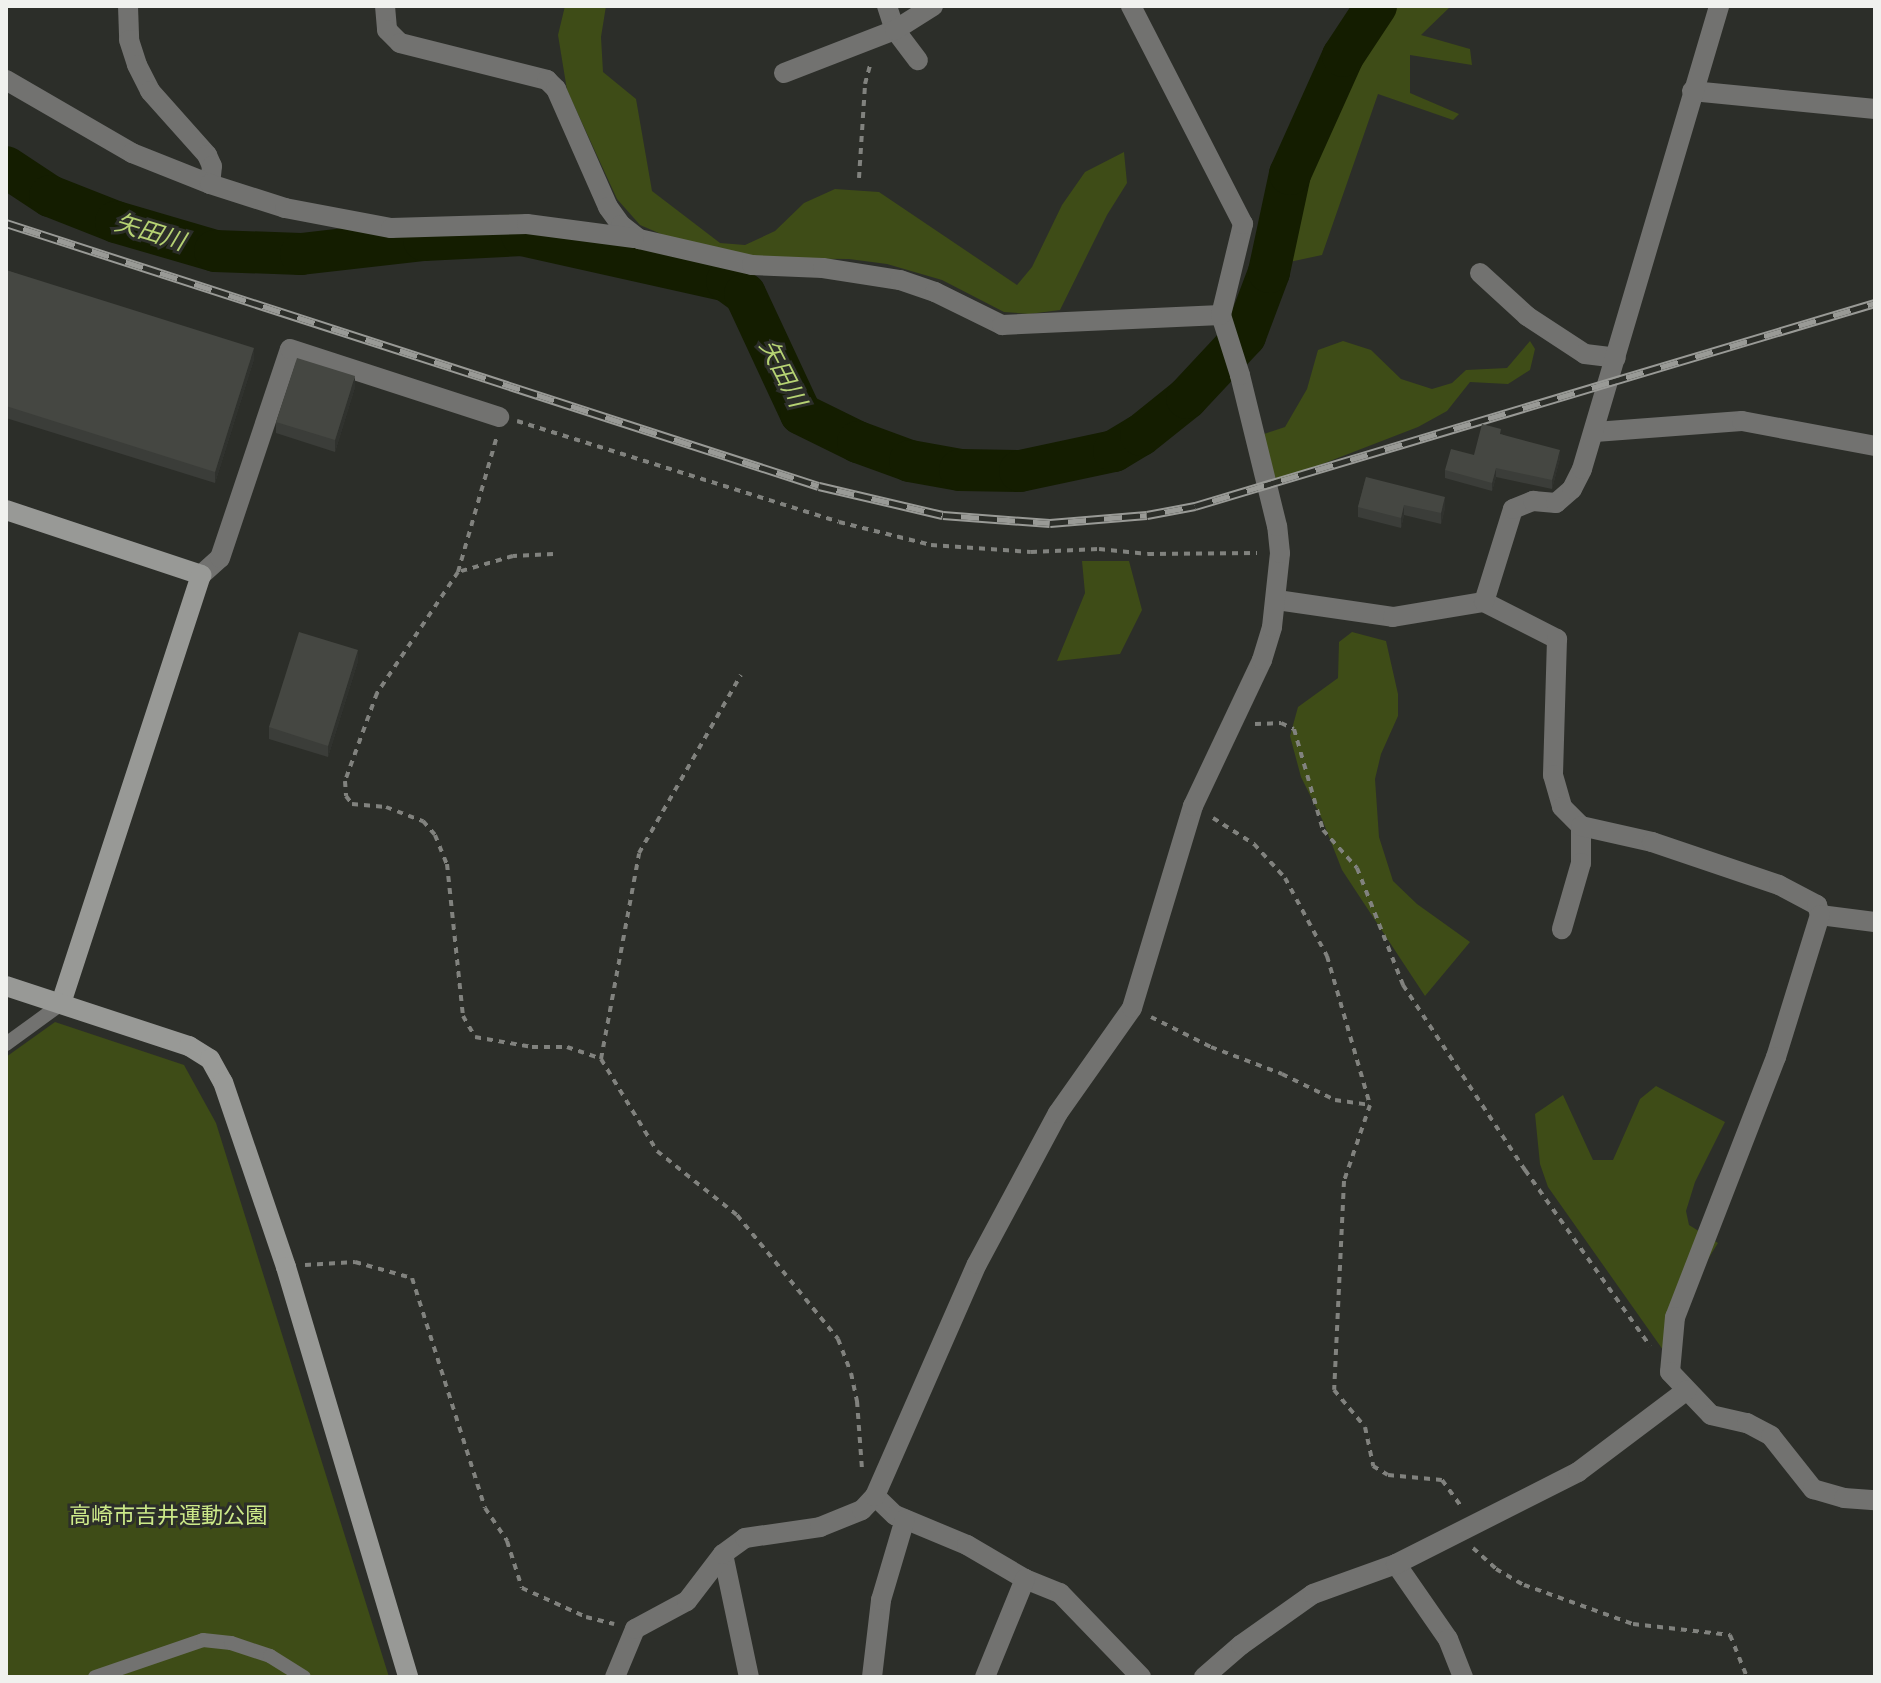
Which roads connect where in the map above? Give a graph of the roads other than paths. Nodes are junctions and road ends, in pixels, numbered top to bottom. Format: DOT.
graph roads {
  1 [pos="128,6"];
  2 [pos="385,6"];
  3 [pos="887,6"];
  4 [pos="933,6"];
  5 [pos="1131,6"];
  6 [pos="1719,6"];
  7 [pos="895,30"];
  8 [pos="918,60"];
  9 [pos="784,73"];
  10 [pos="6,80"];
  11 [pos="1692,91"];
  12 [pos="1875,109"];
  13 [pos="210,184"];
  14 [pos="639,239"];
  15 [pos="1480,273"];
  16 [pos="1223,321"];
  17 [pos="1616,358"];
  18 [pos="499,417"];
  19 [pos="1595,432"];
  20 [pos="1875,446"];
  21 [pos="6,510"];
  22 [pos="201,575"];
  23 [pos="1277,600"];
  24 [pos="1484,602"];
  25 [pos="1581,826"];
  26 [pos="1820,915"];
  27 [pos="1875,922"];
  28 [pos="1562,929"];
  29 [pos="6,986"];
  30 [pos="61,1004"];
  31 [pos="6,1044"];
  32 [pos="1687,1390"];
  33 [pos="875,1496"];
  34 [pos="1875,1500"];
  35 [pos="905,1519"];
  36 [pos="723,1554"];
  37 [pos="1396,1564"];
  38 [pos="1025,1579"];
  39 [pos="103,1675"];
  40 [pos="304,1677"];
  41 [pos="408,1677"];
  42 [pos="615,1677"];
  43 [pos="749,1677"];
  44 [pos="872,1677"];
  45 [pos="985,1677"];
  46 [pos="1141,1677"];
  47 [pos="1204,1677"];
  48 [pos="1463,1677"];
  1 -- 13 [label="street"];
  2 -- 14 [label="street"];
  3 -- 7 [label="street"];
  4 -- 7 [label="street"];
  5 -- 16 [label="street"];
  6 -- 11 [label="street"];
  7 -- 8 [label="street"];
  7 -- 9 [label="street"];
  10 -- 13 [label="street"];
  11 -- 12 [label="street"];
  11 -- 17 [label="street"];
  13 -- 14 [label="street"];
  14 -- 16 [label="street"];
  15 -- 17 [label="street"];
  16 -- 23 [label="street"];
  17 -- 19 [label="street"];
  18 -- 22 [label="street"];
  19 -- 20 [label="street"];
  19 -- 24 [label="street"];
  21 -- 22 [label="street"];
  22 -- 30 [label="street"];
  23 -- 24 [label="street"];
  23 -- 33 [label="street"];
  24 -- 25 [label="street"];
  25 -- 26 [label="street"];
  25 -- 28 [label="street"];
  26 -- 27 [label="street"];
  26 -- 32 [label="street"];
  29 -- 30 [label="street"];
  30 -- 31 [label="lane"];
  30 -- 41 [label="street"];
  32 -- 34 [label="street"];
  32 -- 37 [label="street"];
  33 -- 35 [label="street"];
  33 -- 36 [label="street"];
  35 -- 38 [label="street"];
  35 -- 44 [label="street"];
  36 -- 42 [label="street"];
  36 -- 43 [label="street"];
  37 -- 47 [label="street"];
  37 -- 48 [label="street"];
  38 -- 45 [label="street"];
  38 -- 46 [label="street"];
  39 -- 40 [label="lane"];
}
